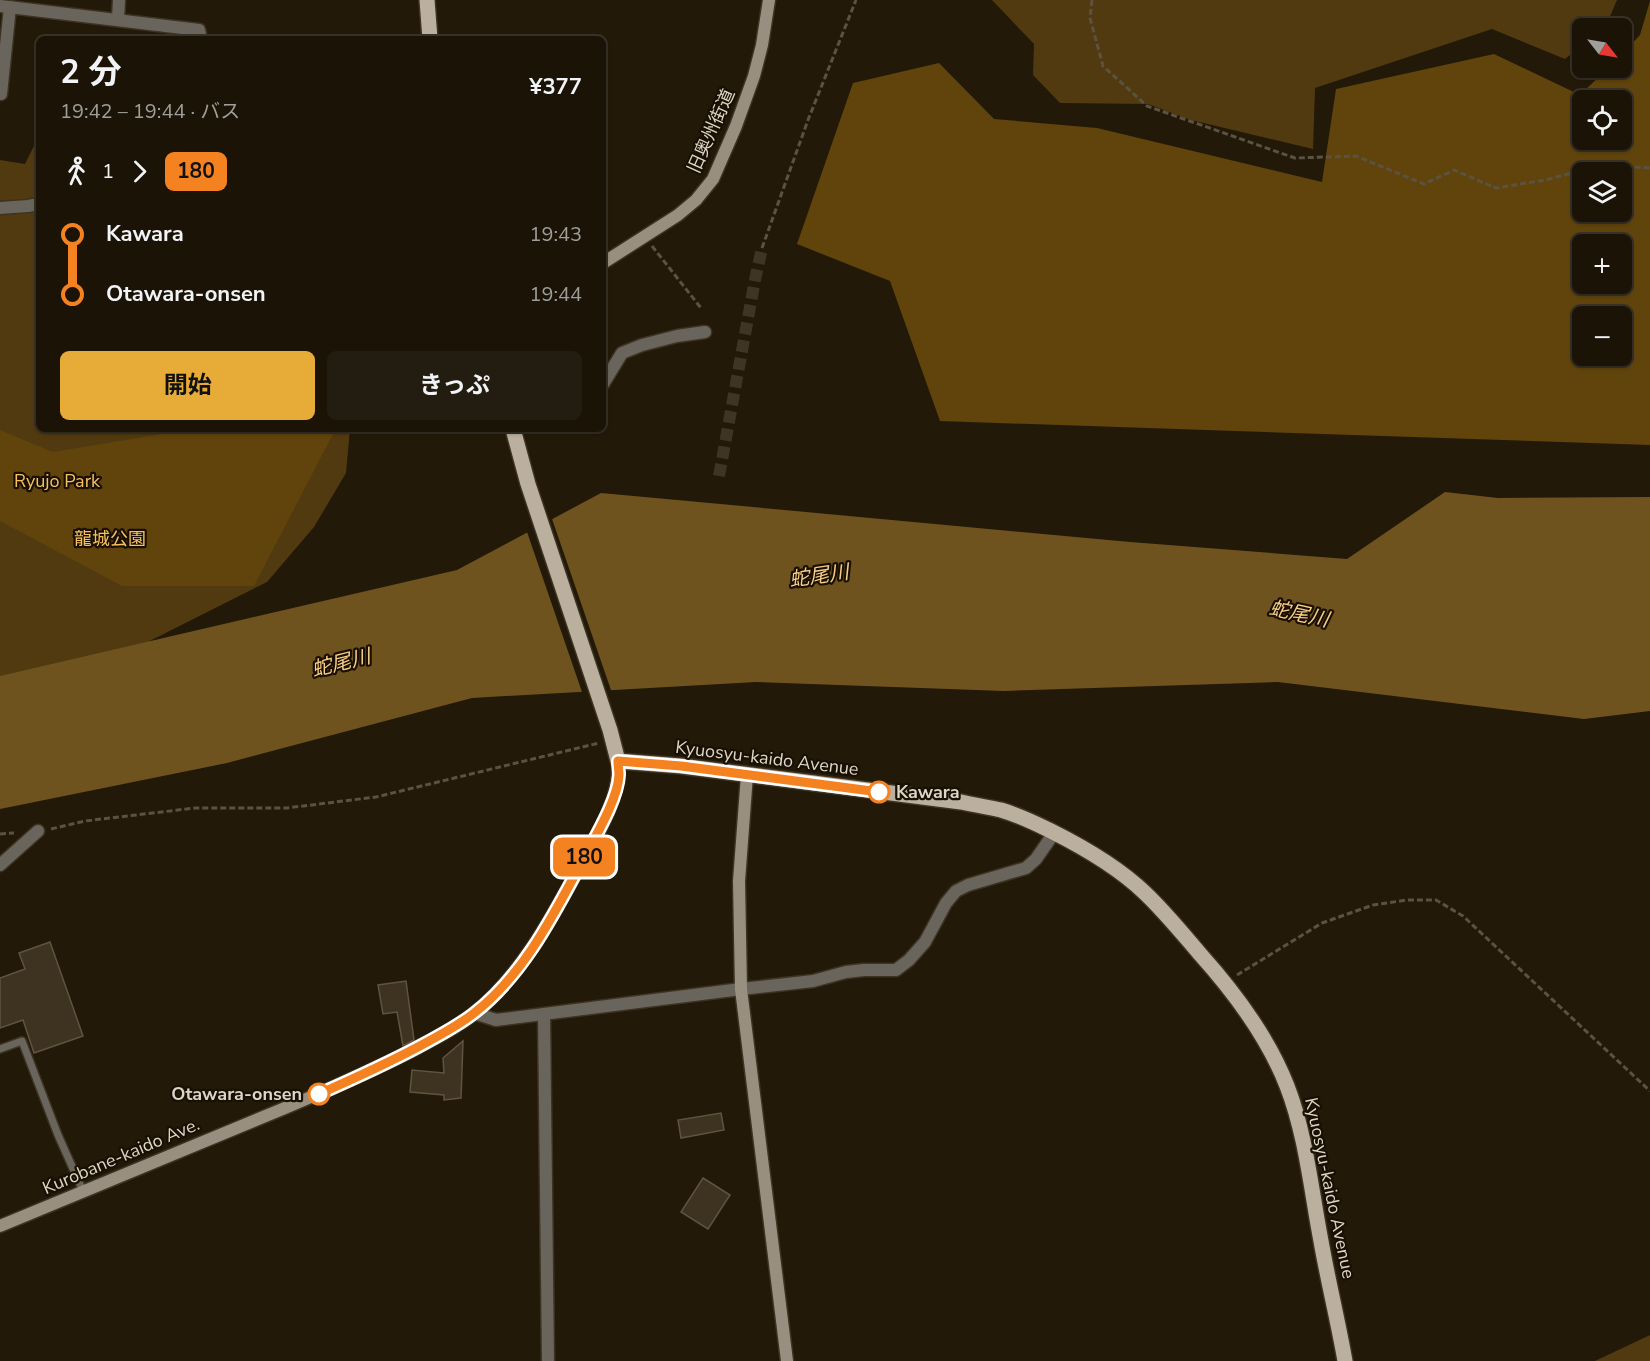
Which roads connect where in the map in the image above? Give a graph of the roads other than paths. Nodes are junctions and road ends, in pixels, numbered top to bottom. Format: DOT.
graph roads {
  1 [pos="119,0"];
  2 [pos="427,0"];
  3 [pos="769,0"];
  4 [pos="5,7"];
  5 [pos="118,19"];
  6 [pos="200,36"];
  7 [pos="430,36"];
  8 [pos="1,94"];
  9 [pos="36,205"];
  10 [pos="0,208"];
  11 [pos="606,261"];
  12 [pos="705,332"];
  13 [pos="606,378"];
  14 [pos="514,432"];
  15 [pos="618,761"];
  16 [pos="747,775"];
  17 [pos="38,831"];
  18 [pos="1054,833"];
  19 [pos="0,865"];
  20 [pos="741,989"];
  21 [pos="474,1013"];
  22 [pos="544,1014"];
  23 [pos="0,1049"];
  24 [pos="83,1191"];
  25 [pos="0,1226"];
  26 [pos="548,1361"];
  27 [pos="787,1361"];
  28 [pos="1345,1361"];
  1 -- 5 [label="street"];
  2 -- 7 [label="main road"];
  3 -- 11 [label="street, 旧奥州街道"];
  4 -- 5 [label="street"];
  4 -- 8 [label="street"];
  5 -- 6 [label="street"];
  9 -- 10 [label="street"];
  12 -- 13 [label="street"];
  14 -- 15 [label="main road"];
  15 -- 16 [label="main road, Kyuosyu-kaido Avenue"];
  15 -- 21 [label="street, Kurobane-kaido Ave."];
  16 -- 18 [label="main road, Kyuosyu-kaido Avenue"];
  16 -- 20 [label="street"];
  17 -- 19 [label="street"];
  18 -- 20 [label="street"];
  18 -- 28 [label="main road, Kyuosyu-kaido Avenue"];
  20 -- 22 [label="street"];
  20 -- 27 [label="street"];
  21 -- 22 [label="street"];
  21 -- 24 [label="street, Kurobane-kaido Ave."];
  22 -- 26 [label="street"];
  23 -- 24 [label="lane"];
  24 -- 25 [label="street, Kurobane-kaido Ave."];
}
